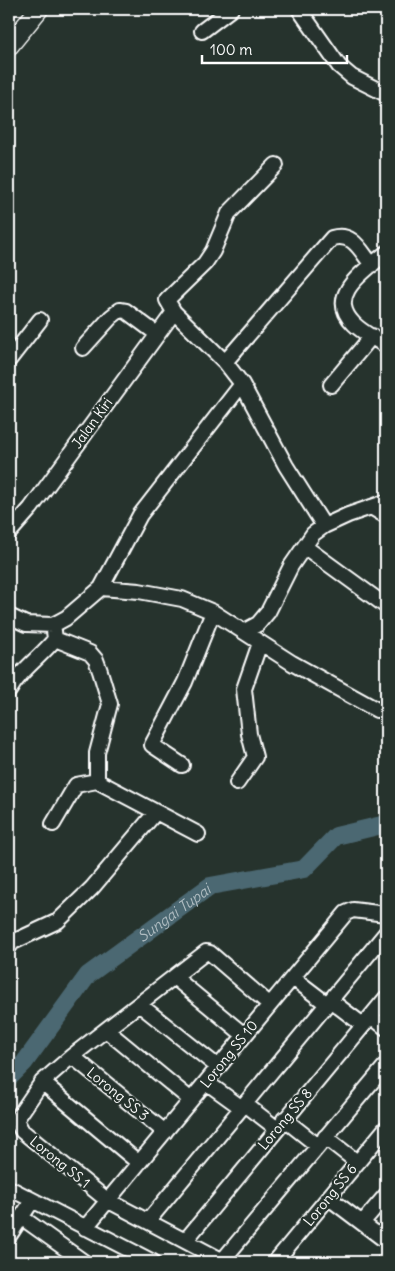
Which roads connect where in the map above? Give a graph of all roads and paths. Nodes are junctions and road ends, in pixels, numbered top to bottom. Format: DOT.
graph roads {
  1 [pos="39,9"];
  2 [pos="231,9"];
  3 [pos="298,9"];
  4 [pos="202,30"];
  5 [pos="9,46"];
  6 [pos="386,94"];
  7 [pos="276,165"];
  8 [pos="386,253"];
  9 [pos="372,265"];
  10 [pos="174,312"];
  11 [pos="40,320"];
  12 [pos="156,334"];
  13 [pos="372,336"];
  14 [pos="386,346"];
  15 [pos="83,348"];
  16 [pos="9,360"];
  17 [pos="224,362"];
  18 [pos="242,384"];
  19 [pos="331,384"];
  20 [pos="386,502"];
  21 [pos="371,506"];
  22 [pos="386,516"];
  23 [pos="324,526"];
  24 [pos="9,534"];
  25 [pos="305,547"];
  26 [pos="101,588"];
  27 [pos="386,606"];
  28 [pos="212,612"];
  29 [pos="9,616"];
  30 [pos="53,625"];
  31 [pos="245,631"];
  32 [pos="55,639"];
  33 [pos="260,643"];
  34 [pos="9,691"];
  35 [pos="377,710"];
  36 [pos="182,765"];
  37 [pos="97,781"];
  38 [pos="237,783"];
  39 [pos="156,812"];
  40 [pos="53,824"];
  41 [pos="198,834"];
  42 [pos="386,914"];
  43 [pos="386,933"];
  44 [pos="9,947"];
  45 [pos="174,977"];
  46 [pos="293,978"];
  47 [pos="386,998"];
  48 [pos="329,1002"];
  49 [pos="269,1004"];
  50 [pos="140,1005"];
  51 [pos="367,1021"];
  52 [pos="386,1028"];
  53 [pos="106,1030"];
  54 [pos="244,1035"];
  55 [pos="72,1056"];
  56 [pos="386,1065"];
  57 [pos="218,1067"];
  58 [pos="42,1082"];
  59 [pos="206,1082"];
  60 [pos="191,1100"];
  61 [pos="244,1106"];
  62 [pos="280,1124"];
  63 [pos="386,1128"];
  64 [pos="165,1132"];
  65 [pos="322,1141"];
  66 [pos="357,1162"];
  67 [pos="140,1163"];
  68 [pos="9,1188"];
  69 [pos="386,1195"];
  70 [pos="329,1198"];
  71 [pos="107,1200"];
  72 [pos="32,1201"];
  73 [pos="21,1217"];
  74 [pos="148,1221"];
  75 [pos="362,1223"];
  76 [pos="85,1228"];
  77 [pos="9,1236"];
  78 [pos="185,1241"];
  79 [pos="386,1241"];
  80 [pos="84,1262"];
  81 [pos="153,1262"];
  82 [pos="223,1262"];
  83 [pos="274,1262"];
  1 -- 5 [label="main road"];
  2 -- 4 [label="street"];
  3 -- 6 [label="street"];
  7 -- 10 [label="street"];
  8 -- 9 [label="street"];
  9 -- 13 [label="street"];
  9 -- 17 [label="street"];
  10 -- 12 [label="street, Jalan Kiri"];
  10 -- 17 [label="street"];
  11 -- 16 [label="street"];
  12 -- 15 [label="street"];
  12 -- 24 [label="street, Jalan Kiri"];
  13 -- 14 [label="street"];
  13 -- 19 [label="street"];
  17 -- 18 [label="street"];
  18 -- 23 [label="street"];
  18 -- 26 [label="street"];
  20 -- 21 [label="street"];
  21 -- 22 [label="street"];
  21 -- 23 [label="street"];
  23 -- 25 [label="street"];
  25 -- 27 [label="street"];
  25 -- 31 [label="street"];
  26 -- 28 [label="street"];
  26 -- 30 [label="street"];
  28 -- 31 [label="street"];
  28 -- 36 [label="street"];
  29 -- 30 [label="street"];
  30 -- 32 [label="street"];
  31 -- 33 [label="street"];
  32 -- 34 [label="street"];
  32 -- 37 [label="street"];
  33 -- 35 [label="street"];
  33 -- 38 [label="street"];
  37 -- 39 [label="street"];
  37 -- 40 [label="street"];
  39 -- 41 [label="street"];
  39 -- 44 [label="street"];
  42 -- 46 [label="street, Lorong SS 10"];
  43 -- 48 [label="street"];
  45 -- 49 [label="street"];
  45 -- 50 [label="street"];
  45 -- 54 [label="street"];
  46 -- 48 [label="street"];
  46 -- 49 [label="street, Lorong SS 10"];
  47 -- 51 [label="street, Lorong SS 8"];
  48 -- 51 [label="street"];
  48 -- 61 [label="street"];
  49 -- 54 [label="street, Lorong SS 10"];
  50 -- 53 [label="street"];
  50 -- 57 [label="street"];
  51 -- 52 [label="street"];
  51 -- 62 [label="street, Lorong SS 8"];
  53 -- 55 [label="street"];
  53 -- 60 [label="street"];
  54 -- 57 [label="street, Lorong SS 10"];
  55 -- 58 [label="street"];
  55 -- 64 [label="street, Lorong SS 3"];
  56 -- 65 [label="street"];
  57 -- 59 [label="street, Lorong SS 10"];
  58 -- 67 [label="street"];
  58 -- 71 [label="street, Lorong SS 1"];
  59 -- 60 [label="street, Lorong SS 10"];
  59 -- 61 [label="street"];
  60 -- 64 [label="street, Lorong SS 10"];
  61 -- 62 [label="street"];
  61 -- 74 [label="street"];
  62 -- 65 [label="street"];
  62 -- 78 [label="street, Lorong SS 8"];
  63 -- 66 [label="street, Lorong SS 6"];
  64 -- 67 [label="street, Lorong SS 10"];
  65 -- 66 [label="street"];
  65 -- 82 [label="street"];
  66 -- 70 [label="street, Lorong SS 6"];
  67 -- 71 [label="street, Lorong SS 10"];
  68 -- 72 [label="street"];
  69 -- 75 [label="street"];
  70 -- 75 [label="street"];
  70 -- 83 [label="street, Lorong SS 6"];
  71 -- 74 [label="street, Lorong SS 1"];
  71 -- 76 [label="street, Lorong SS 10"];
  72 -- 73 [label="street"];
  72 -- 76 [label="street"];
  73 -- 77 [label="street"];
  73 -- 80 [label="street"];
  74 -- 78 [label="street, Lorong SS 1"];
  75 -- 79 [label="street"];
  76 -- 81 [label="street"];
  78 -- 82 [label="street, Lorong SS 1"];
}
